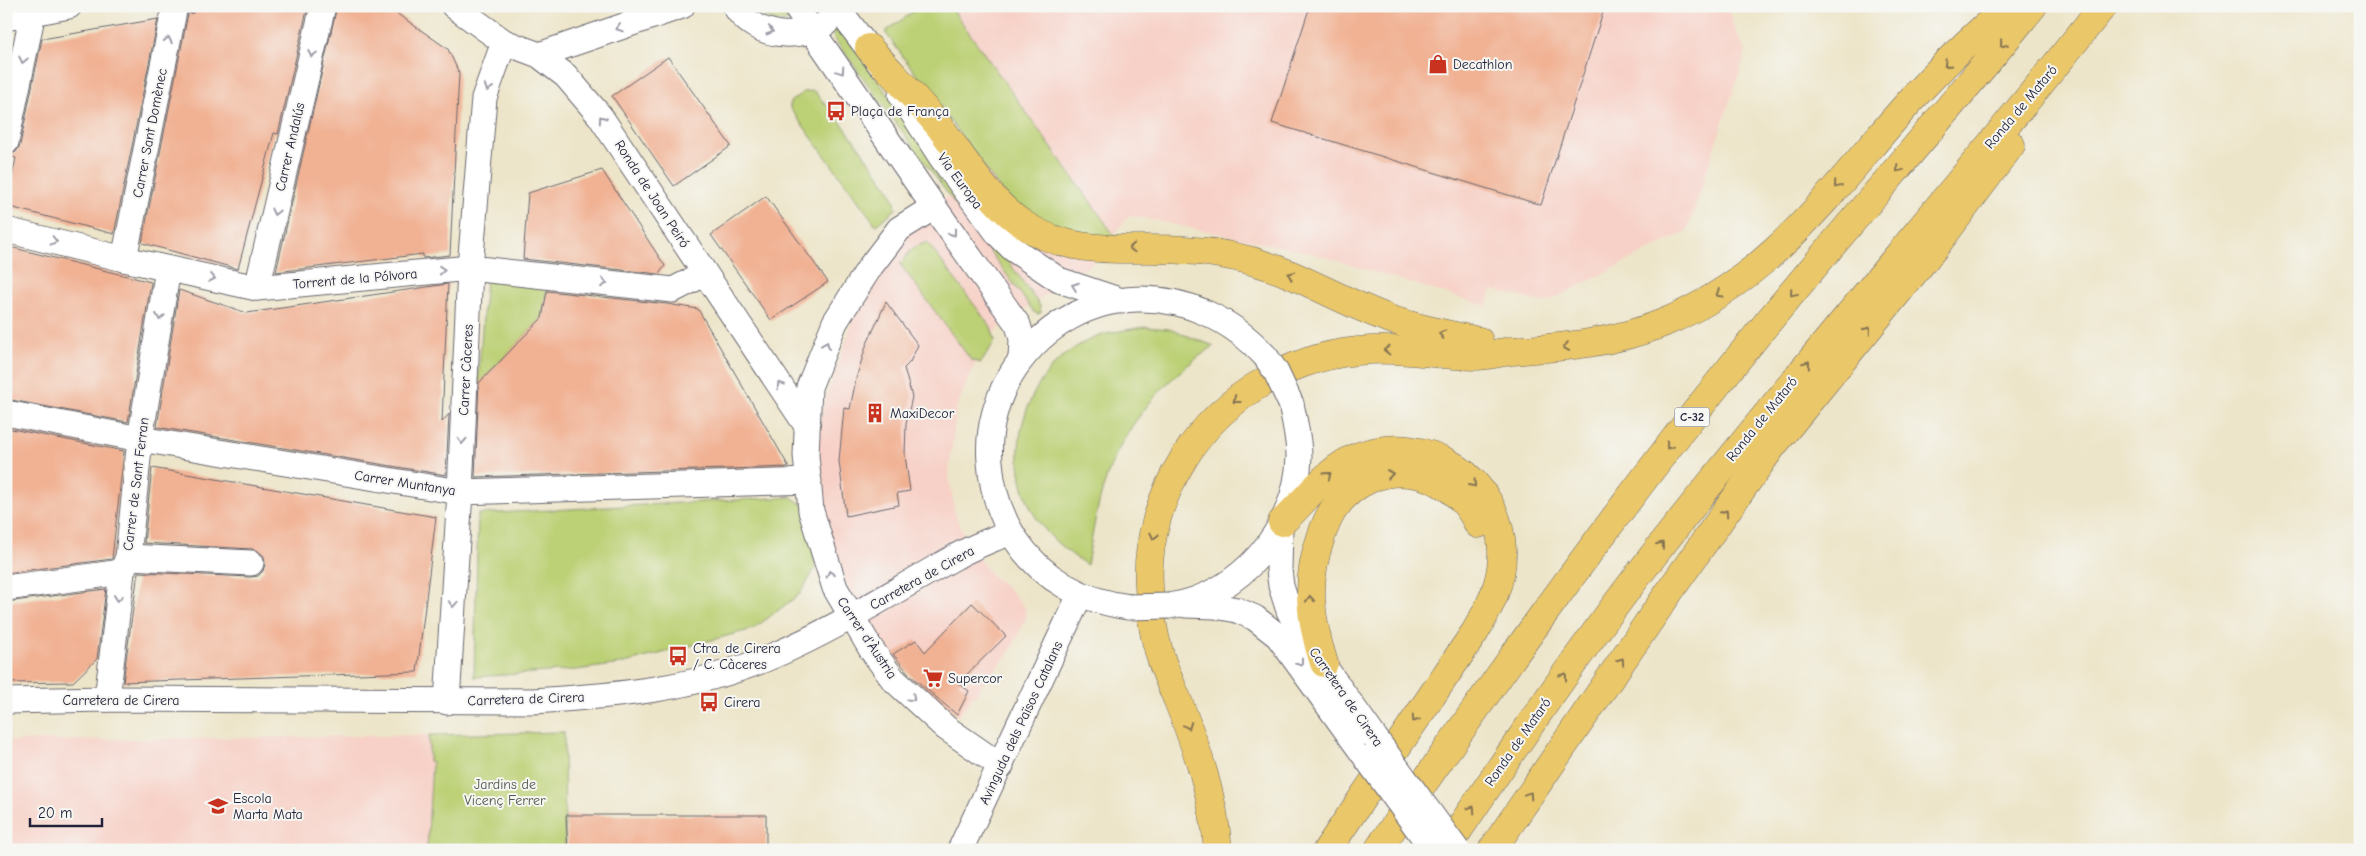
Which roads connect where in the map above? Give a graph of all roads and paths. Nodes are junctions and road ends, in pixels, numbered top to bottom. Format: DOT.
graph roads {
  1 [pos="69,6"];
  2 [pos="175,6"];
  3 [pos="323,6"];
  4 [pos="454,6"];
  5 [pos="682,6"];
  6 [pos="734,6"];
  7 [pos="795,6"];
  8 [pos="2008,6"];
  9 [pos="2033,6"];
  10 [pos="2103,6"];
  11 [pos="840,8"];
  12 [pos="33,12"];
  13 [pos="6,18"];
  14 [pos="813,31"];
  15 [pos="504,42"];
  16 [pos="2072,46"];
  17 [pos="869,48"];
  18 [pos="539,55"];
  19 [pos="6,142"];
  20 [pos="934,207"];
  21 [pos="6,230"];
  22 [pos="124,259"];
  23 [pos="470,268"];
  24 [pos="168,269"];
  25 [pos="704,274"];
  26 [pos="257,288"];
  27 [pos="1122,300"];
  28 [pos="1506,352"];
  29 [pos="1021,360"];
  30 [pos="6,413"];
  31 [pos="807,426"];
  32 [pos="140,440"];
  33 [pos="809,481"];
  34 [pos="460,492"];
  35 [pos="1281,524"];
  36 [pos="1010,532"];
  37 [pos="251,563"];
  38 [pos="125,564"];
  39 [pos="6,588"];
  40 [pos="1080,595"];
  41 [pos="1171,606"];
  42 [pos="851,618"];
  43 [pos="1324,664"];
  44 [pos="1438,685"];
  45 [pos="107,699"];
  46 [pos="6,701"];
  47 [pos="447,702"];
  48 [pos="1371,748"];
  49 [pos="1001,766"];
  50 [pos="1498,844"];
  51 [pos="960,850"];
  52 [pos="1218,850"];
  53 [pos="1327,850"];
  54 [pos="1378,850"];
  55 [pos="1433,850"];
  56 [pos="1444,850"];
  57 [pos="1457,850"];
  1 -- 12 [label="street"];
  22 -- 2 [label="street, Carrer Sant Domènec, one-way"];
  3 -- 26 [label="street, Carrer Andalús, one-way"];
  4 -- 15 [label="street, Ronda de Joan Peiró"];
  5 -- 18 [label="street, one-way"];
  6 -- 14 [label="street, Via Europa, one-way"];
  7 -- 14 [label="street"];
  8 -- 28 [label="highway, one-way"];
  9 -- 54 [label="highway, C-32, one-way"];
  10 -- 16 [label="highway, Ronda de Mataró"];
  11 -- 14 [label="street, Via Europa"];
  11 -- 17 [label="street, Via Europa"];
  12 -- 13 [label="street"];
  12 -- 19 [label="street, one-way"];
  14 -- 20 [label="street, one-way"];
  15 -- 18 [label="street, Ronda de Joan Peiró"];
  15 -- 23 [label="street, Carrer Càceres, one-way"];
  50 -- 16 [label="highway, one-way"];
  56 -- 16 [label="highway, Ronda de Mataró, one-way"];
  27 -- 17 [label="street, Via Europa, one-way"];
  28 -- 17 [label="highway, one-way"];
  25 -- 18 [label="street, Ronda de Joan Peiró, one-way"];
  20 -- 29 [label="street, one-way"];
  31 -- 20 [label="street, Carrer d'Àustria, one-way"];
  21 -- 22 [label="street, Torrent de la Pólvora, one-way"];
  22 -- 24 [label="street, Torrent de la Pólvora"];
  23 -- 25 [label="street, Torrent de la Pólvora, one-way"];
  26 -- 23 [label="street, Torrent de la Pólvora, one-way"];
  23 -- 34 [label="street, Carrer Càceres, one-way"];
  24 -- 26 [label="street, Torrent de la Pólvora, one-way"];
  24 -- 32 [label="street, Carrer de Sant Ferran, one-way"];
  31 -- 25 [label="street, Ronda de Joan Peiró, one-way"];
  27 -- 29 [label="street"];
  27 -- 35 [label="street, bridge"];
  28 -- 52 [label="highway, one-way"];
  29 -- 36 [label="street"];
  30 -- 32 [label="street, Carrer Muntanya"];
  31 -- 33 [label="street, Carrer d'Àustria"];
  32 -- 34 [label="street, Carrer Muntanya"];
  32 -- 38 [label="street, Carrer de Sant Ferran"];
  33 -- 34 [label="street, Carrer Muntanya"];
  42 -- 33 [label="street, Carrer d'Àustria, one-way"];
  34 -- 47 [label="street, Carrer Càceres, one-way"];
  35 -- 41 [label="street"];
  35 -- 43 [label="street, Carretera de Cirera"];
  35 -- 44 [label="highway, one-way"];
  36 -- 40 [label="street"];
  36 -- 42 [label="street, Carretera de Cirera"];
  37 -- 38 [label="street"];
  38 -- 39 [label="street"];
  38 -- 45 [label="street, Carrer de Sant Ferran, one-way"];
  40 -- 41 [label="street, bridge"];
  40 -- 49 [label="street, Avinguda dels Països Catalans"];
  41 -- 48 [label="street, Carretera de Cirera, one-way"];
  42 -- 47 [label="street, Carretera de Cirera"];
  42 -- 49 [label="street, Carrer d'Àustria, one-way"];
  43 -- 44 [label="highway, one-way"];
  43 -- 48 [label="street, Carretera de Cirera"];
  44 -- 53 [label="highway, one-way"];
  45 -- 46 [label="street, Carretera de Cirera"];
  45 -- 47 [label="street, Carretera de Cirera"];
  48 -- 55 [label="street, Carretera de Cirera, bridge"];
  48 -- 57 [label="street, Carretera de Cirera, bridge"];
  49 -- 51 [label="street, Avinguda dels Països Catalans"];
}
